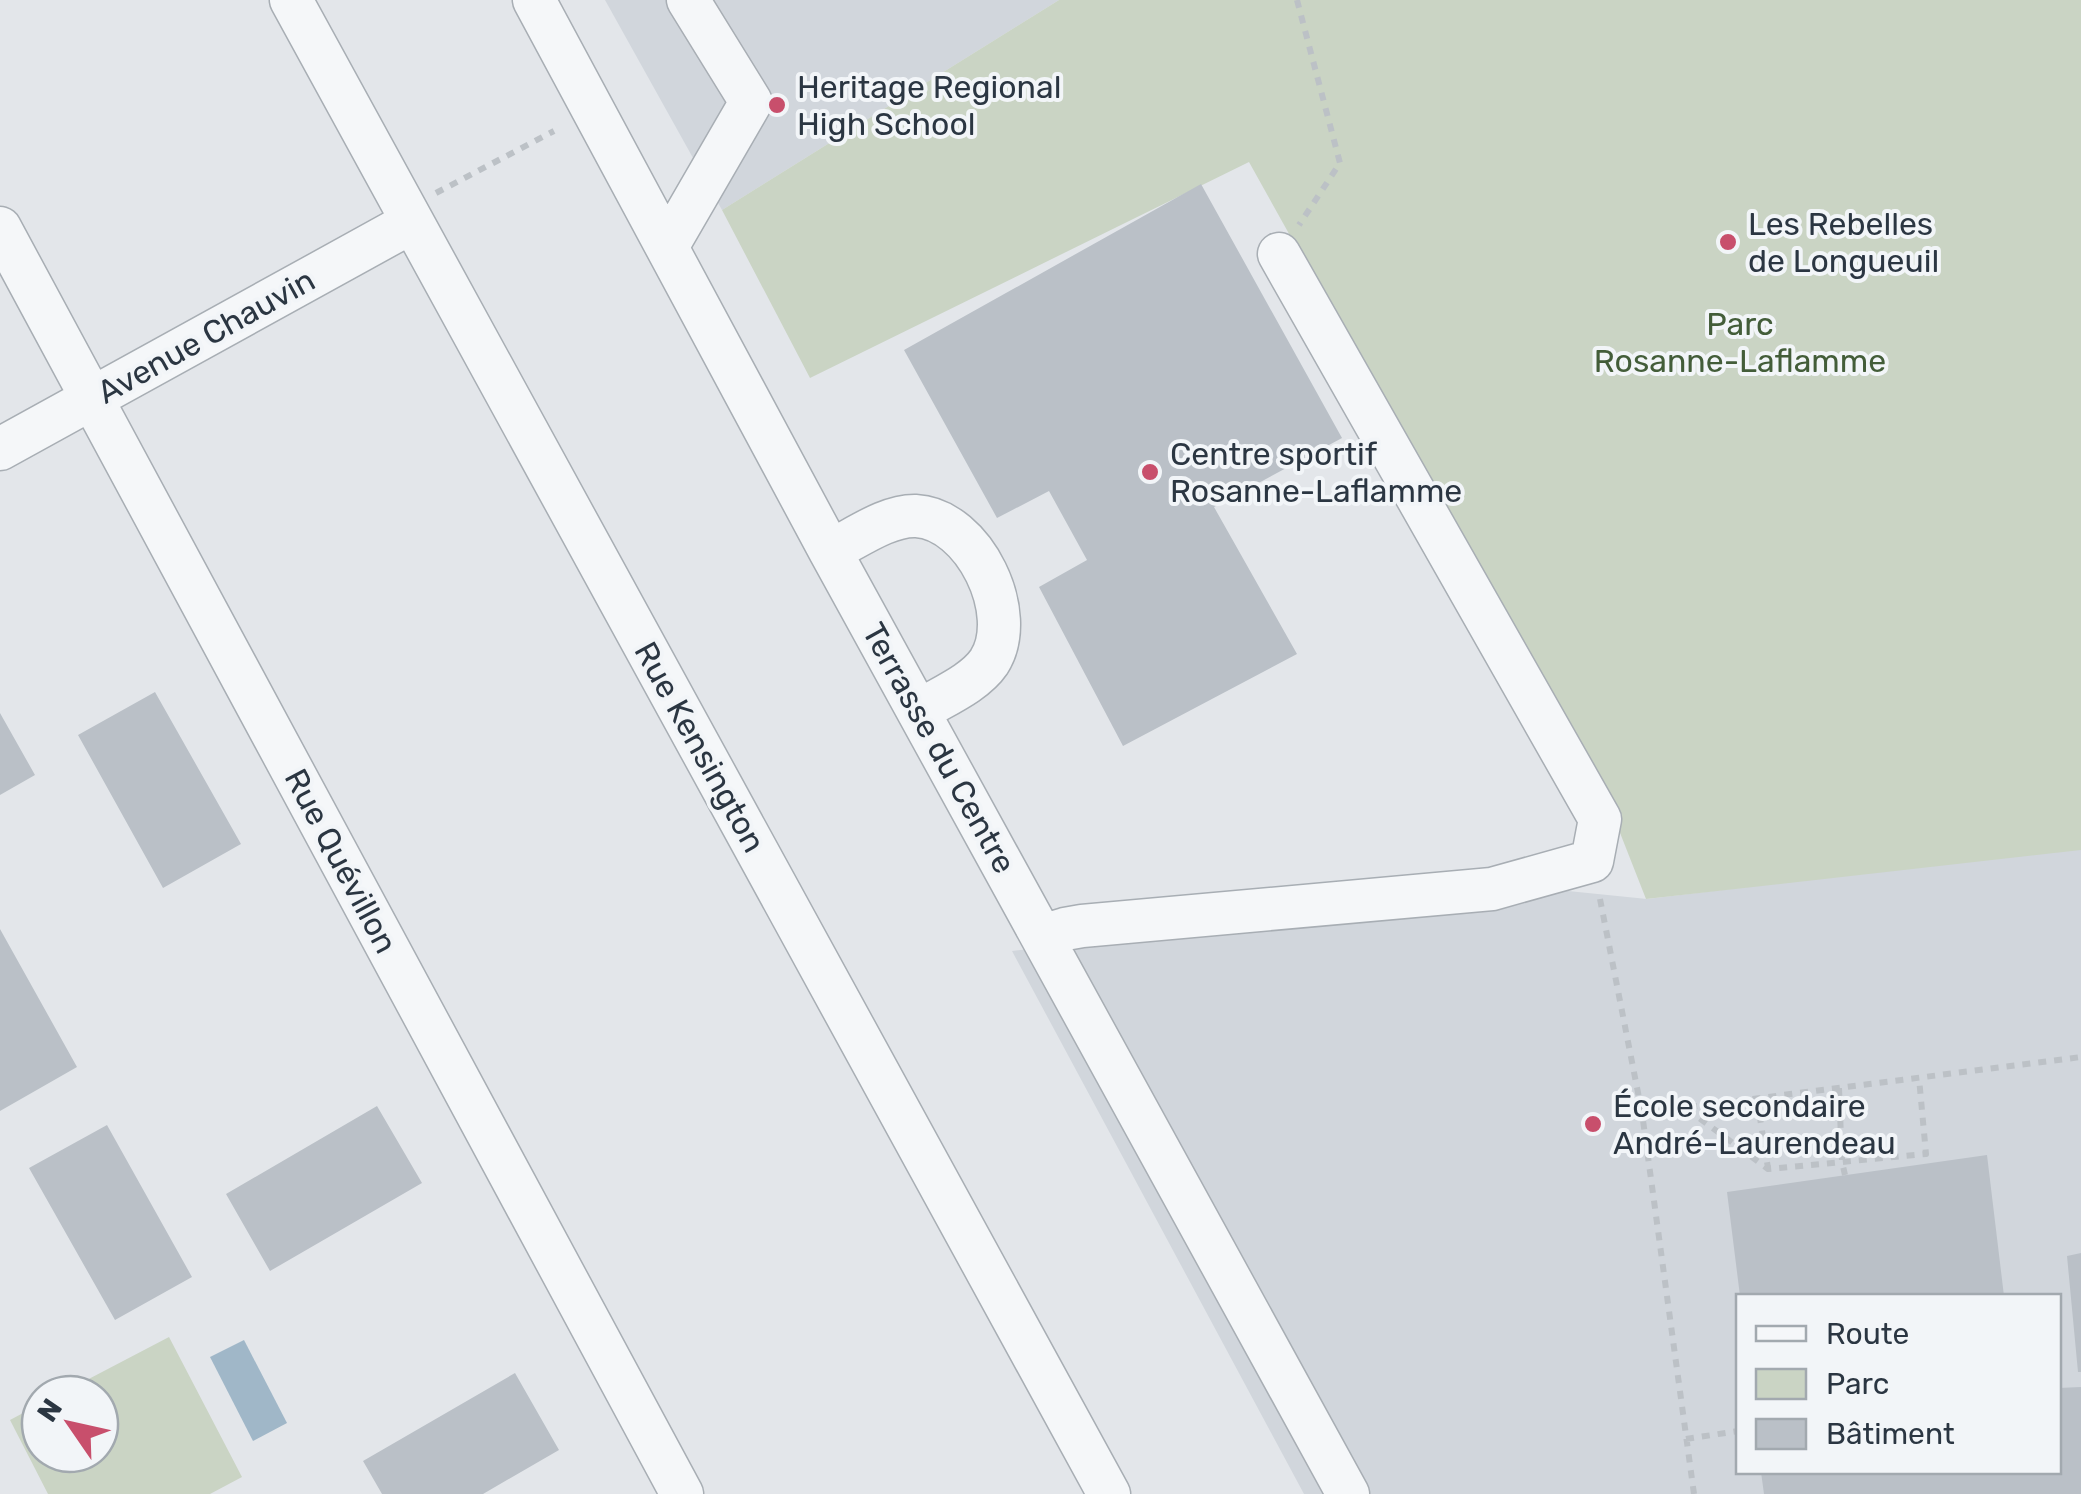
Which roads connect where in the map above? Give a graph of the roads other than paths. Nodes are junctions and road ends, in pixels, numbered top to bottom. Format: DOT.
graph roads {
  1 [pos="290,0"];
  2 [pos="534,0"];
  3 [pos="688,0"];
  4 [pos="424,208"];
  5 [pos="0,228"];
  6 [pos="667,247"];
  7 [pos="1279,254"];
  8 [pos="92,398"];
  9 [pos="0,450"];
  10 [pos="830,552"];
  11 [pos="919,711"];
  12 [pos="1042,936"];
  13 [pos="682,1494"];
  14 [pos="1110,1494"];
  15 [pos="1348,1494"];
  1 -- 4 [label="street, Rue Kensington"];
  2 -- 6 [label="street, Terrasse du Centre"];
  3 -- 6 [label="street"];
  4 -- 8 [label="street, Avenue Chauvin"];
  4 -- 14 [label="street, Rue Kensington"];
  5 -- 8 [label="street, Rue Quévillon"];
  6 -- 10 [label="street, Terrasse du Centre"];
  7 -- 12 [label="street"];
  8 -- 9 [label="street, Avenue Chauvin"];
  8 -- 13 [label="street, Rue Quévillon"];
  10 -- 11 [label="street, Terrasse du Centre"];
  10 -- 11 [label="street"];
  11 -- 12 [label="street, Terrasse du Centre"];
  12 -- 15 [label="street, Terrasse du Centre"];
}
